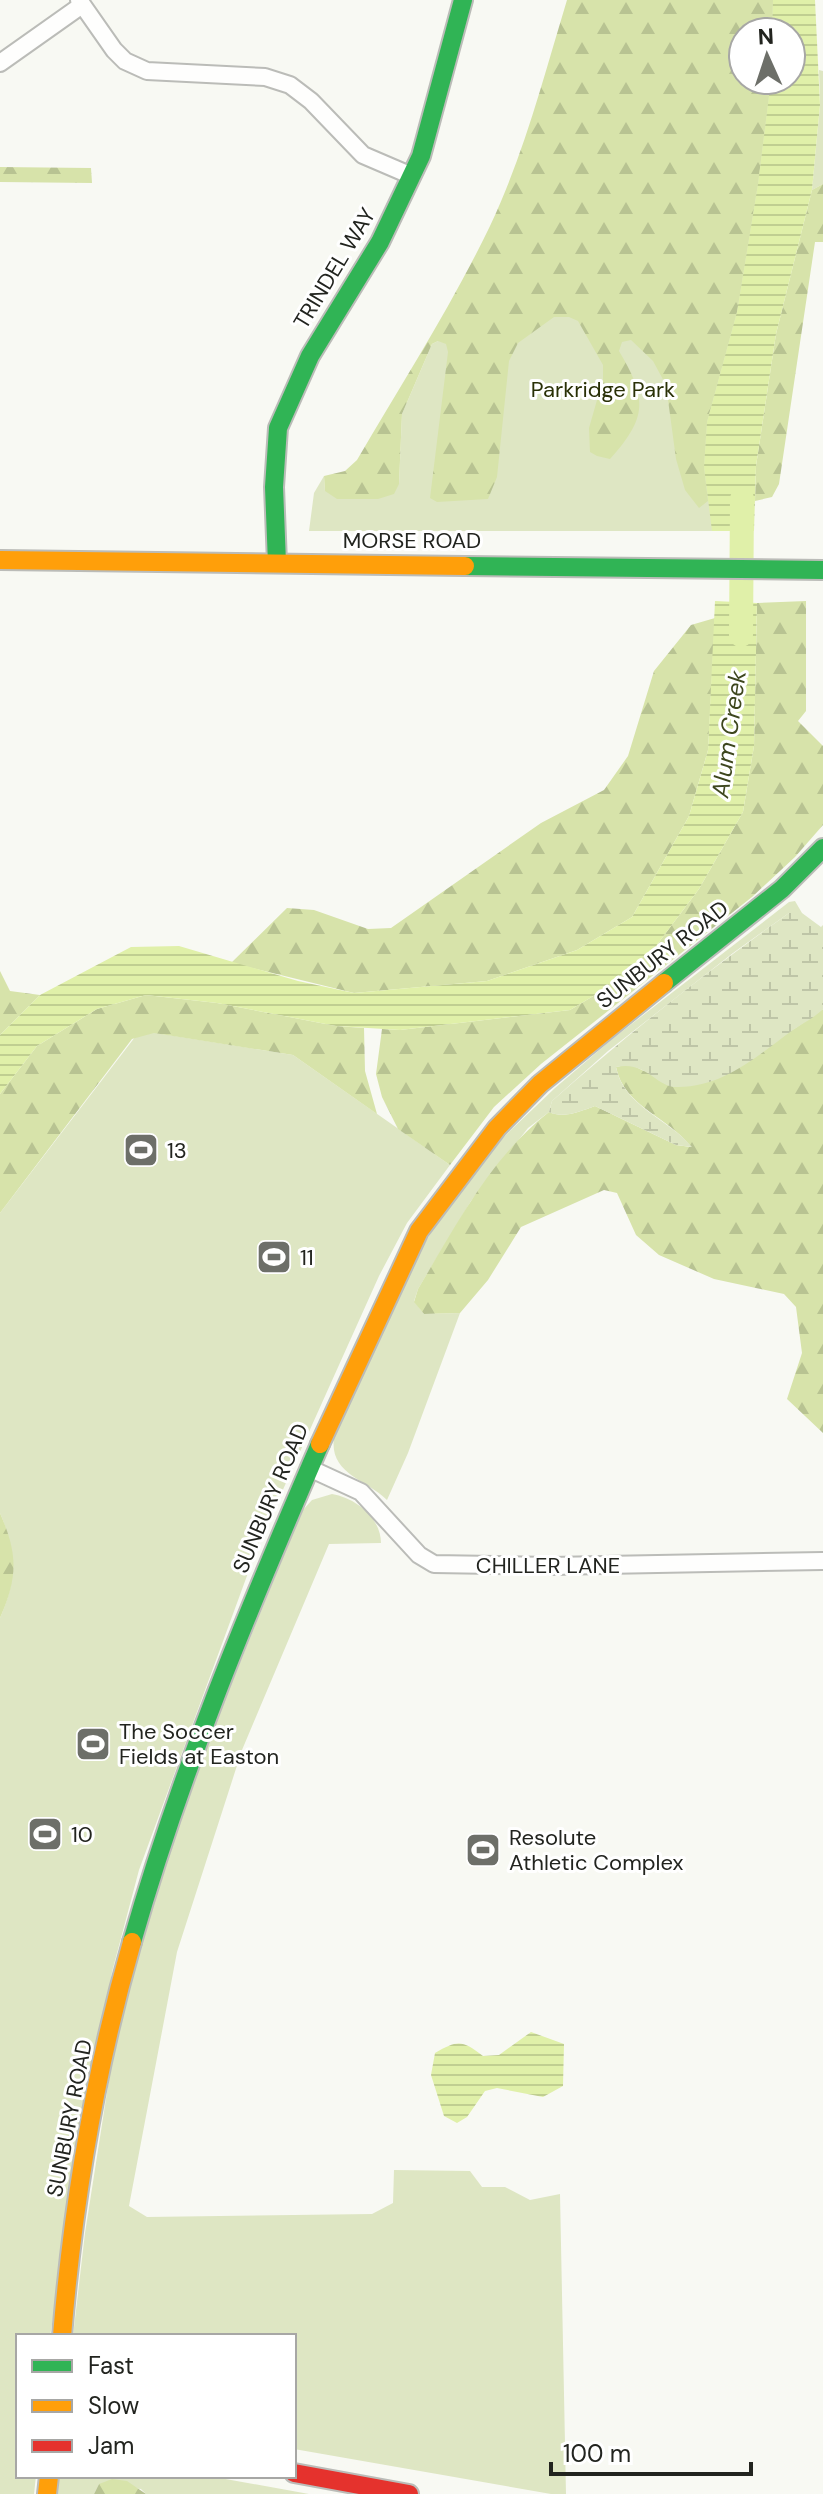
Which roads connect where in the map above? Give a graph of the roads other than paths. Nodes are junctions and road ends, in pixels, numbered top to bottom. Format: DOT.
graph roads {
  1 [pos="463,0"];
  2 [pos="80,2"];
  3 [pos="0,63"];
  4 [pos="412,176"];
  5 [pos="0,560"];
  6 [pos="277,563"];
  7 [pos="814,570"];
  8 [pos="823,848"];
  9 [pos="309,1468"];
  10 [pos="823,1561"];
  11 [pos="62,2334"];
  12 [pos="296,2473"];
  13 [pos="409,2494"];
  1 -- 4 [label="main road, TRINDEL WAY"];
  2 -- 3 [label="street"];
  2 -- 4 [label="street"];
  4 -- 6 [label="main road, TRINDEL WAY"];
  5 -- 6 [label="main road, MORSE ROAD"];
  6 -- 7 [label="main road, MORSE ROAD"];
  8 -- 9 [label="main road, SUNBURY ROAD"];
  9 -- 10 [label="street, CHILLER LANE"];
  9 -- 11 [label="main road, SUNBURY ROAD"];
  12 -- 13 [label="main road"];
}
